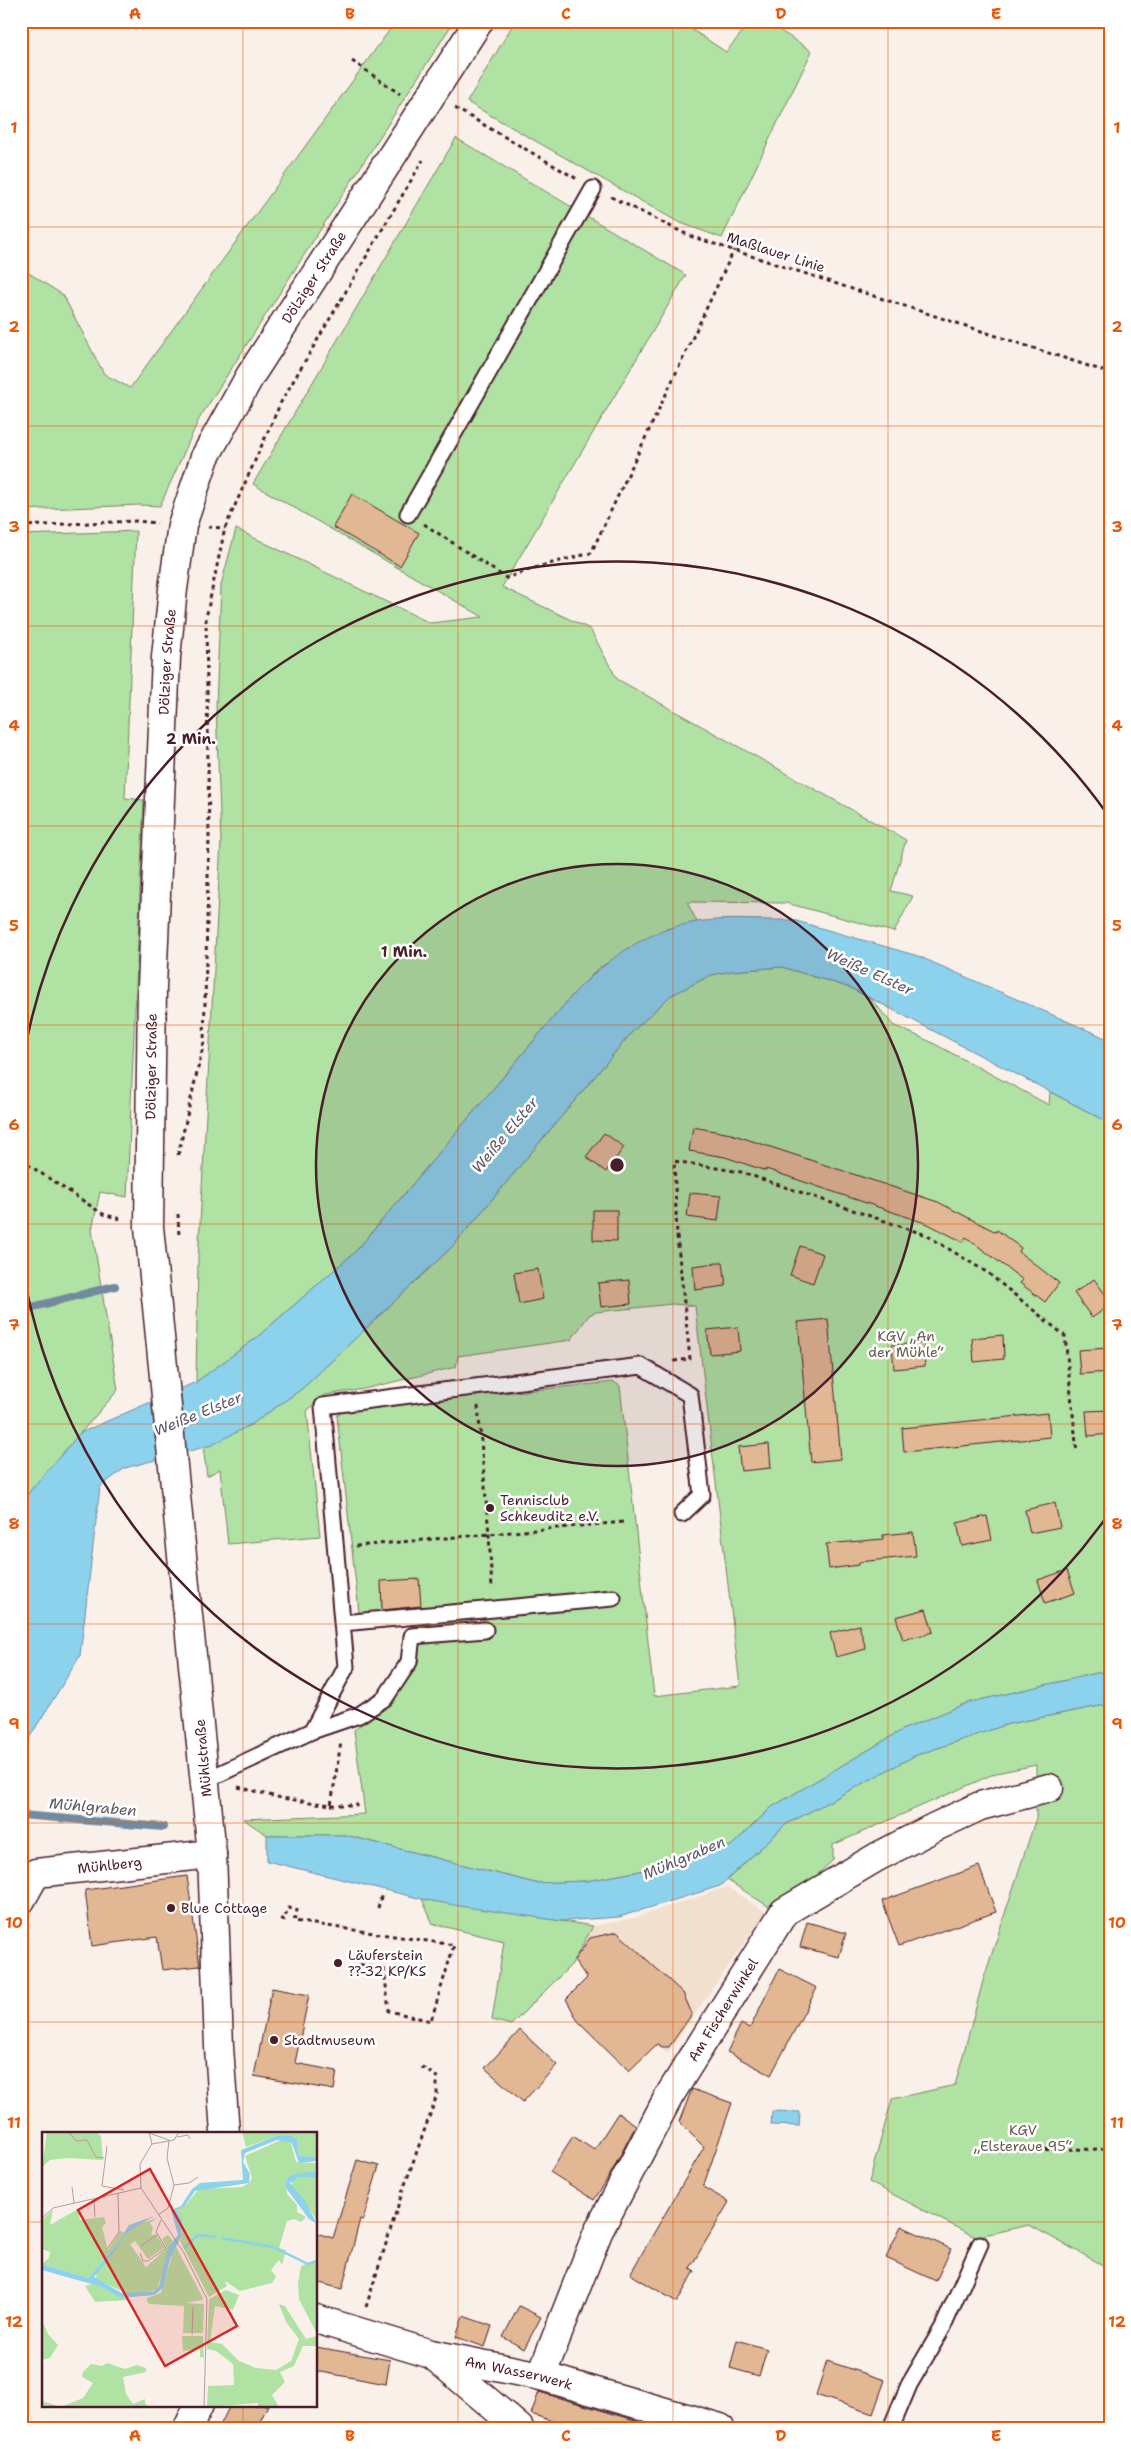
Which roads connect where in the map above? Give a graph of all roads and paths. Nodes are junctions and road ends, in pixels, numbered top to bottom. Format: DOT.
graph roads {
  1 [pos="479,21"];
  2 [pos="352,61"];
  3 [pos="436,113"];
  4 [pos="425,158"];
  5 [pos="593,189"];
  6 [pos="734,250"];
  7 [pos="1110,372"];
  8 [pos="408,514"];
  9 [pos="136,521"];
  10 [pos="21,526"];
  11 [pos="21,1160"];
  12 [pos="178,1162"];
  13 [pos="178,1207"];
  14 [pos="149,1227"];
  15 [pos="179,1246"];
  16 [pos="641,1366"];
  17 [pos="164,1385"];
  18 [pos="478,1403"];
  19 [pos="1077,1453"];
  20 [pos="682,1514"];
  21 [pos="624,1522"];
  22 [pos="489,1534"];
  23 [pos="336,1548"];
  24 [pos="613,1598"];
  25 [pos="492,1610"];
  26 [pos="342,1623"];
  27 [pos="485,1630"];
  28 [pos="344,1720"];
  29 [pos="312,1731"];
  30 [pos="217,1782"];
  31 [pos="1050,1788"];
  32 [pos="331,1805"];
  33 [pos="358,1805"];
  34 [pos="212,1854"];
  35 [pos="382,1893"];
  36 [pos="21,1900"];
  37 [pos="378,1908"];
  38 [pos="281,1918"];
  39 [pos="358,1964"];
  40 [pos="419,2065"];
  41 [pos="225,2132"];
  42 [pos="1110,2149"];
  43 [pos="997,2150"];
  44 [pos="980,2244"];
  45 [pos="318,2320"];
  46 [pos="358,2332"];
  47 [pos="431,2354"];
  48 [pos="541,2376"];
  49 [pos="199,2406"];
  50 [pos="188,2428"];
  51 [pos="519,2428"];
  52 [pos="720,2428"];
  53 [pos="891,2428"];
  1 -- 3 [label="street, Dölziger Straße"];
  2 -- 3 [label="path"];
  3 -- 5 [label="path, Maßlauer Linie"];
  3 -- 14 [label="street, Dölziger Straße"];
  4 -- 12 [label="path"];
  5 -- 6 [label="path, Maßlauer Linie"];
  5 -- 8 [label="lane"];
  6 -- 7 [label="path, Maßlauer Linie"];
  6 -- 8 [label="path"];
  9 -- 10 [label="path"];
  11 -- 14 [label="path"];
  13 -- 15 [label="path"];
  14 -- 17 [label="street, Dölziger Straße"];
  16 -- 19 [label="path"];
  16 -- 20 [label="lane"];
  16 -- 23 [label="lane"];
  17 -- 30 [label="street, Mühlstraße"];
  18 -- 22 [label="path"];
  21 -- 22 [label="path"];
  22 -- 23 [label="path"];
  22 -- 25 [label="path"];
  23 -- 26 [label="lane"];
  24 -- 25 [label="lane"];
  25 -- 26 [label="lane"];
  26 -- 29 [label="lane"];
  27 -- 28 [label="lane"];
  28 -- 29 [label="lane"];
  28 -- 32 [label="path"];
  29 -- 30 [label="lane"];
  30 -- 32 [label="path"];
  30 -- 34 [label="street, Mühlstraße"];
  31 -- 48 [label="street, Am Fischerwinkel"];
  32 -- 33 [label="path"];
  34 -- 36 [label="street, Mühlberg"];
  34 -- 41 [label="street, Mühlstraße"];
  35 -- 37 [label="path"];
  38 -- 39 [label="path"];
  40 -- 46 [label="path"];
  42 -- 43 [label="path"];
  44 -- 53 [label="lane"];
  45 -- 46 [label="street, Am Wasserwerk"];
  46 -- 47 [label="street, Am Wasserwerk"];
  47 -- 48 [label="street, Am Wasserwerk"];
  47 -- 51 [label="street"];
  48 -- 52 [label="street, Am Wasserwerk"];
  49 -- 50 [label="street"];
}
